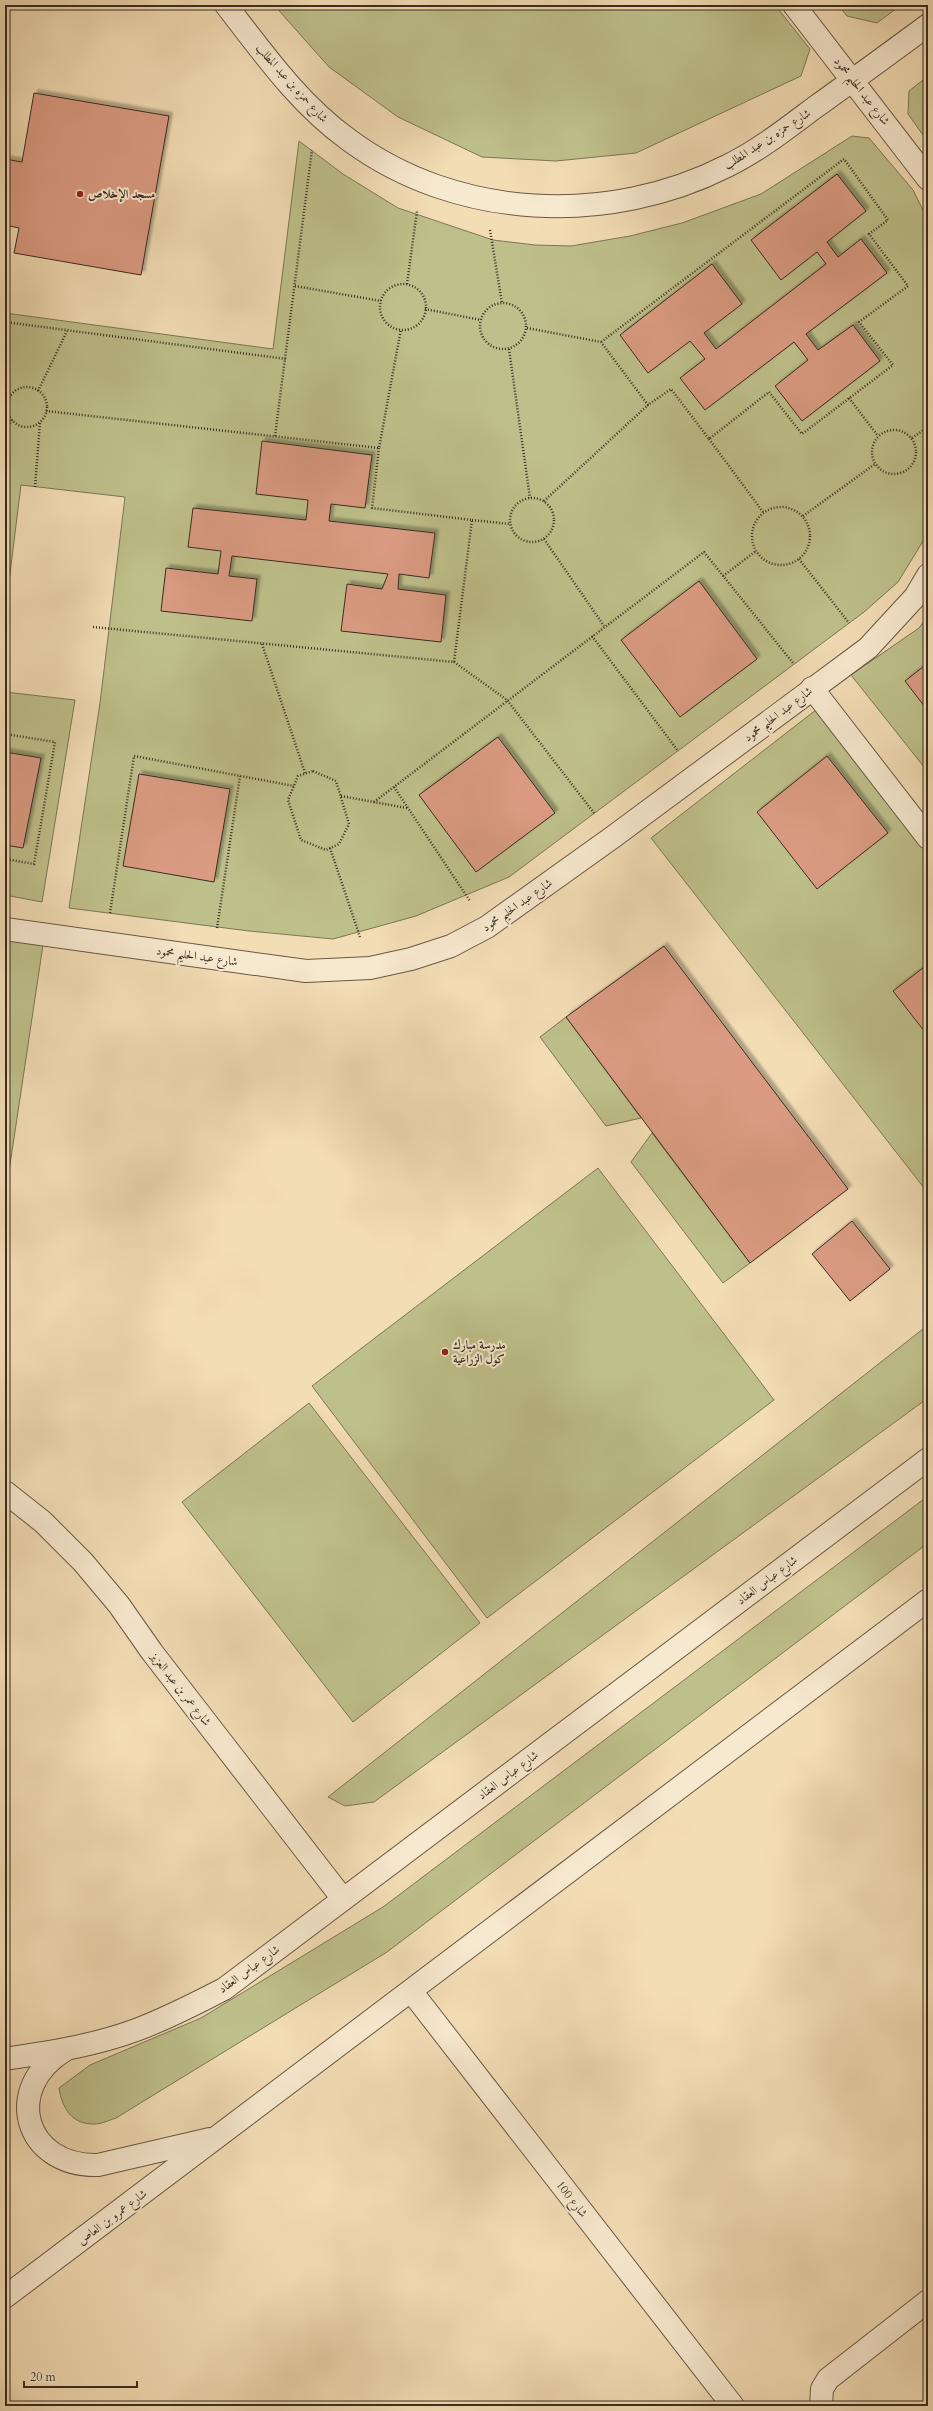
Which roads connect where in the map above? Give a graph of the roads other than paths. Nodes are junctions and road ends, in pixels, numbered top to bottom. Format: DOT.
graph roads {
  1 [pos="226,5"];
  2 [pos="794,5"];
  3 [pos="928,25"];
  4 [pos="852,80"];
  5 [pos="928,179"];
  6 [pos="928,575"];
  7 [pos="812,688"];
  8 [pos="928,838"];
  9 [pos="5,929"];
  10 [pos="928,1459"];
  11 [pos="5,1492"];
  12 [pos="928,1600"];
  13 [pos="343,1899"];
  14 [pos="411,1991"];
  15 [pos="66,2050"];
  16 [pos="5,2059"];
  17 [pos="219,2137"];
  18 [pos="5,2297"];
  19 [pos="928,2301"];
  20 [pos="733,2406"];
  21 [pos="822,2406"];
  1 -- 4 [label="street, شارع حمزه بن عبد المطلب"];
  2 -- 4 [label="street, شارع عبد الحليم محمود"];
  3 -- 4 [label="street, شارع حمزه بن عبد المطلب"];
  4 -- 5 [label="street, شارع عبد الحليم محمود"];
  6 -- 7 [label="street, شارع عبد الحليم محمود"];
  7 -- 8 [label="street"];
  7 -- 9 [label="street, شارع عبد الحليم محمود"];
  10 -- 13 [label="street, شارع عباس العقاد"];
  11 -- 13 [label="street, شارع عمر بن عبد العزيز"];
  12 -- 14 [label="street"];
  13 -- 15 [label="street, شارع عباس العقاد"];
  14 -- 17 [label="street"];
  14 -- 20 [label="street, شارع 100"];
  15 -- 16 [label="street"];
  15 -- 17 [label="street"];
  17 -- 18 [label="street, شارع عمرو بن العاص"];
  19 -- 21 [label="street"];
}
